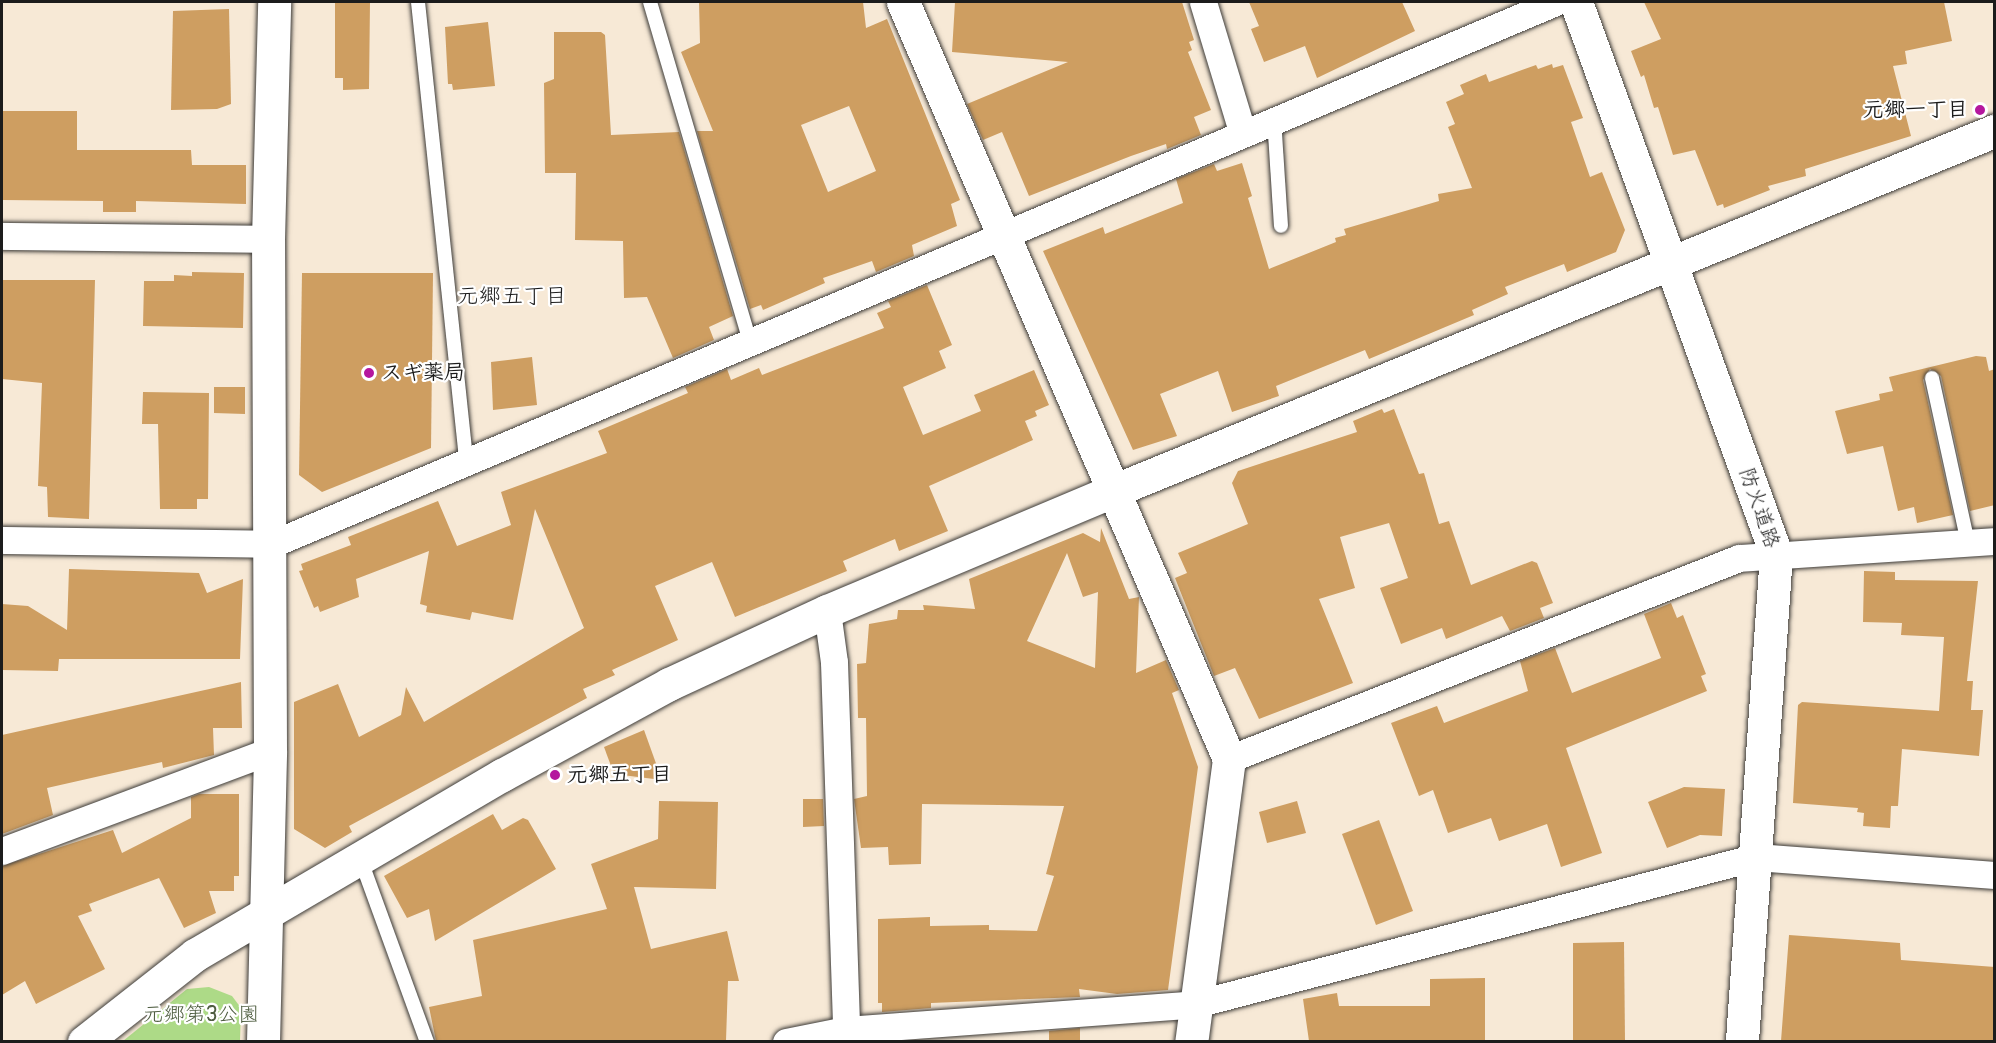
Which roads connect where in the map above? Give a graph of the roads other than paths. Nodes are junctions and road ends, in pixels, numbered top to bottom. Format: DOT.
graph roads {
  1 [pos="274,2"];
  2 [pos="418,2"];
  3 [pos="650,2"];
  4 [pos="903,2"];
  5 [pos="1203,2"];
  6 [pos="1556,2"];
  7 [pos="1576,2"];
  8 [pos="1274,118"];
  9 [pos="1242,131"];
  10 [pos="1995,131"];
  11 [pos="1281,226"];
  12 [pos="2,236"];
  13 [pos="1004,237"];
  14 [pos="268,239"];
  15 [pos="1670,261"];
  16 [pos="750,342"];
  17 [pos="1932,378"];
  18 [pos="466,462"];
  19 [pos="1113,492"];
  20 [pos="2,540"];
  21 [pos="1995,541"];
  22 [pos="1968,543"];
  23 [pos="272,544"];
  24 [pos="1776,554"];
  25 [pos="827,611"];
  26 [pos="270,751"];
  27 [pos="1229,759"];
  28 [pos="2,851"];
  29 [pos="1756,857"];
  30 [pos="360,858"];
  31 [pos="1995,875"];
  32 [pos="266,913"];
  33 [pos="1196,1004"];
  34 [pos="846,1030"];
  35 [pos="84,1041"];
  36 [pos="263,1041"];
  37 [pos="427,1041"];
  38 [pos="786,1041"];
  39 [pos="1191,1041"];
  40 [pos="1742,1041"];
  1 -- 14 [label="street"];
  2 -- 18 [label="lane"];
  3 -- 16 [label="lane"];
  4 -- 13 [label="street"];
  5 -- 9 [label="street"];
  6 -- 8 [label="street"];
  7 -- 15 [label="street, 防火道路"];
  8 -- 9 [label="street"];
  8 -- 11 [label="lane"];
  9 -- 13 [label="street"];
  10 -- 15 [label="street"];
  12 -- 14 [label="street"];
  13 -- 16 [label="street"];
  13 -- 19 [label="street"];
  14 -- 23 [label="street"];
  15 -- 19 [label="street"];
  15 -- 24 [label="street, 防火道路"];
  16 -- 18 [label="street"];
  17 -- 22 [label="lane"];
  18 -- 23 [label="street"];
  19 -- 25 [label="street"];
  19 -- 27 [label="street"];
  20 -- 23 [label="street"];
  21 -- 22 [label="street"];
  22 -- 24 [label="street"];
  23 -- 26 [label="street"];
  24 -- 27 [label="street"];
  24 -- 29 [label="street, 防火道路"];
  25 -- 30 [label="street"];
  25 -- 34 [label="street"];
  26 -- 28 [label="street"];
  26 -- 32 [label="street"];
  27 -- 33 [label="street"];
  29 -- 31 [label="street"];
  29 -- 33 [label="street"];
  29 -- 40 [label="street, 防火道路"];
  30 -- 32 [label="street"];
  30 -- 37 [label="lane"];
  32 -- 35 [label="street"];
  32 -- 36 [label="street"];
  33 -- 34 [label="street"];
  33 -- 39 [label="street"];
  34 -- 38 [label="street"];
}
